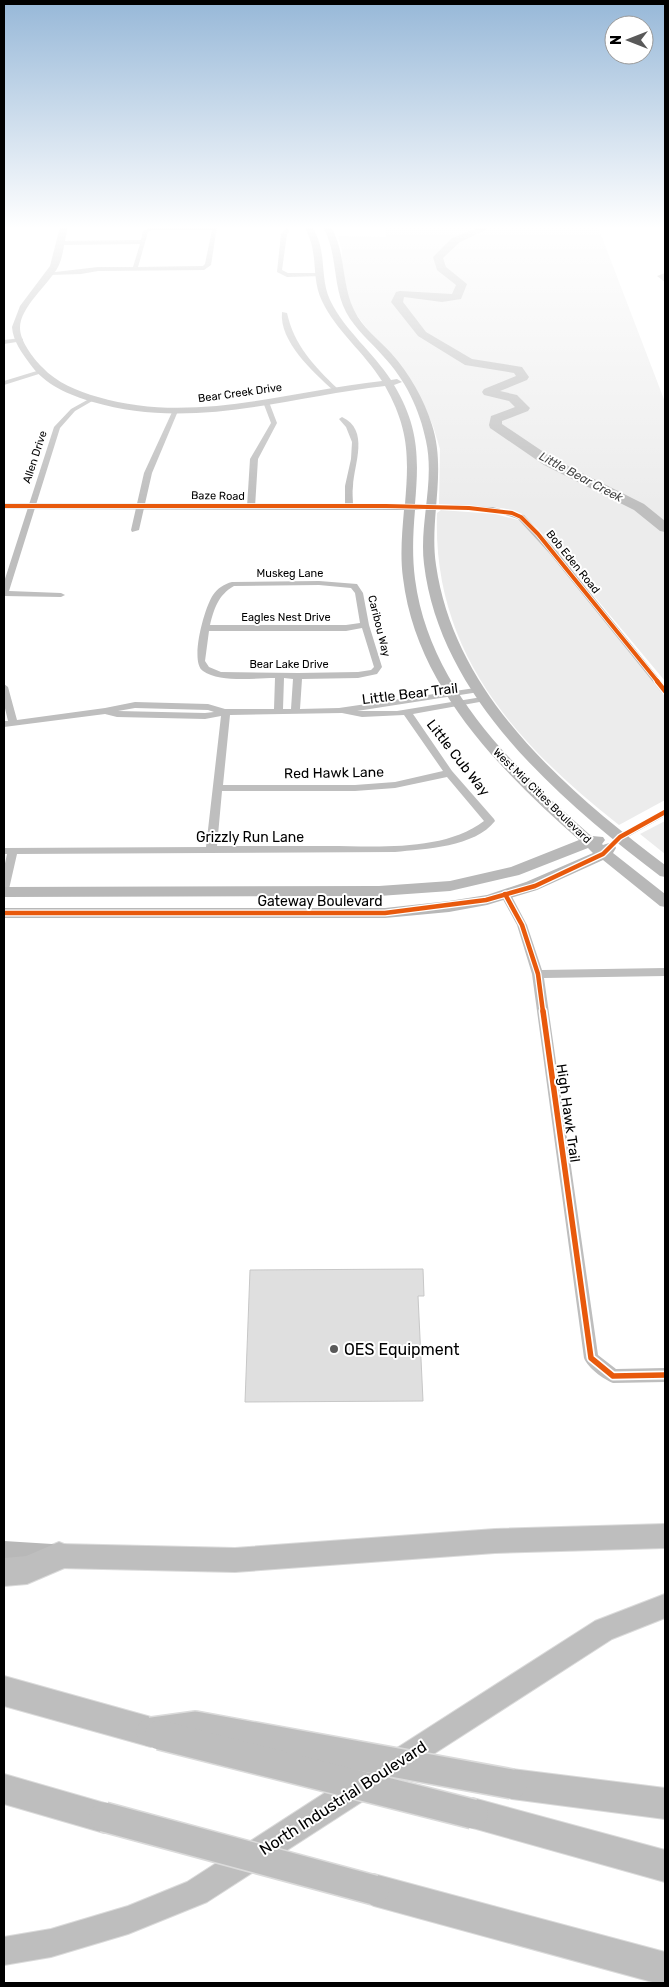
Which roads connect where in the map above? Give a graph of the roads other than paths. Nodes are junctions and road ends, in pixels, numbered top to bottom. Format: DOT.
graph roads {
  1 [pos="18,320"];
  2 [pos="286,320"];
  3 [pos="337,320"];
  4 [pos="357,320"];
  5 [pos="21,340"];
  6 [pos="4,342"];
  7 [pos="40,372"];
  8 [pos="406,382"];
  9 [pos="4,383"];
  10 [pos="388,383"];
  11 [pos="335,389"];
  12 [pos="91,400"];
  13 [pos="266,402"];
  14 [pos="175,411"];
  15 [pos="342,419"];
  16 [pos="142,505"];
  17 [pos="4,506"];
  18 [pos="32,506"];
  19 [pos="251,506"];
  20 [pos="349,506"];
  21 [pos="409,507"];
  22 [pos="432,507"];
  23 [pos="135,530"];
  24 [pos="354,586"];
  25 [pos="4,593"];
  26 [pos="61,595"];
  27 [pos="365,625"];
  28 [pos="207,628"];
  29 [pos="374,672"];
  30 [pos="280,676"];
  31 [pos="298,676"];
  32 [pos="4,687"];
  33 [pos="665,691"];
  34 [pos="482,693"];
  35 [pos="456,698"];
  36 [pos="278,711"];
  37 [pos="295,711"];
  38 [pos="339,711"];
  39 [pos="406,711"];
  40 [pos="226,712"];
  41 [pos="8,723"];
  42 [pos="449,773"];
  43 [pos="218,788"];
  44 [pos="665,812"];
  45 [pos="490,821"];
  46 [pos="620,837"];
  47 [pos="589,842"];
  48 [pos="8,851"];
  49 [pos="211,851"];
  50 [pos="603,854"];
  51 [pos="665,872"];
  52 [pos="4,891"];
  53 [pos="505,894"];
  54 [pos="665,902"];
  55 [pos="4,913"];
  56 [pos="665,972"];
  57 [pos="538,974"];
  58 [pos="665,1375"];
  59 [pos="665,1536"];
  60 [pos="4,1552"];
  61 [pos="59,1556"];
  62 [pos="4,1572"];
  63 [pos="665,1606"];
  64 [pos="4,1691"];
  65 [pos="151,1732"];
  66 [pos="4,1789"];
  67 [pos="665,1804"];
  68 [pos="665,1866"];
  69 [pos="4,1951"];
  70 [pos="665,1969"];
  1 -- 5 [label="main road, Bear Creek Drive"];
  2 -- 11 [label="street"];
  3 -- 10 [label="main road, West Mid Cities Boulevard"];
  4 -- 8 [label="main road, West Mid Cities Boulevard"];
  5 -- 6 [label="street"];
  5 -- 7 [label="main road, Bear Creek Drive"];
  7 -- 9 [label="street"];
  7 -- 12 [label="main road, Bear Creek Drive"];
  8 -- 10 [label="main road, Bear Creek Drive"];
  8 -- 22 [label="main road, West Mid Cities Boulevard"];
  10 -- 11 [label="main road, Bear Creek Drive"];
  10 -- 21 [label="main road, West Mid Cities Boulevard"];
  11 -- 13 [label="main road, Bear Creek Drive"];
  12 -- 14 [label="main road, Bear Creek Drive"];
  12 -- 18 [label="street, Allen Drive"];
  13 -- 14 [label="main road, Bear Creek Drive"];
  13 -- 19 [label="street"];
  14 -- 16 [label="street"];
  15 -- 20 [label="street"];
  16 -- 18 [label="main road, Baze Road"];
  16 -- 19 [label="main road, Baze Road"];
  16 -- 23 [label="street"];
  17 -- 18 [label="main road, Baze Road"];
  18 -- 25 [label="street, Allen Drive"];
  19 -- 20 [label="main road, Baze Road"];
  20 -- 21 [label="main road, Baze Road"];
  21 -- 22 [label="main road, Baze Road"];
  21 -- 35 [label="main road, West Mid Cities Boulevard"];
  22 -- 33 [label="street, Bob Eden Road"];
  22 -- 34 [label="main road, West Mid Cities Boulevard"];
  24 -- 27 [label="street, Caribou Way"];
  24 -- 28 [label="street, Muskeg Lane"];
  25 -- 26 [label="street"];
  27 -- 28 [label="street, Eagles Nest Drive"];
  27 -- 29 [label="street, Caribou Way"];
  28 -- 30 [label="street, Bear Lake Drive"];
  29 -- 31 [label="street, Bear Lake Drive"];
  30 -- 31 [label="street, Bear Lake Drive"];
  30 -- 36 [label="street"];
  31 -- 37 [label="street"];
  32 -- 41 [label="street"];
  34 -- 35 [label="street, Little Bear Trail"];
  34 -- 46 [label="main road, West Mid Cities Boulevard"];
  35 -- 38 [label="street, Little Bear Trail"];
  35 -- 39 [label="street, Little Bear Trail"];
  35 -- 47 [label="main road, West Mid Cities Boulevard"];
  36 -- 37 [label="street, Little Bear Trail"];
  36 -- 40 [label="street, Little Bear Trail"];
  37 -- 38 [label="street, Little Bear Trail"];
  38 -- 39 [label="street, Little Bear Trail"];
  39 -- 42 [label="street, Little Cub Way"];
  40 -- 41 [label="street, Little Bear Trail"];
  40 -- 43 [label="street"];
  42 -- 43 [label="street, Red Hawk Lane"];
  42 -- 45 [label="street, Little Cub Way"];
  43 -- 49 [label="street"];
  44 -- 46 [label="street"];
  45 -- 49 [label="street, Grizzly Run Lane"];
  46 -- 47 [label="main road, Gateway Boulevard"];
  46 -- 50 [label="main road, Gateway Boulevard"];
  46 -- 51 [label="main road, West Mid Cities Boulevard"];
  47 -- 50 [label="main road, West Mid Cities Boulevard"];
  47 -- 52 [label="main road, Gateway Boulevard"];
  48 -- 49 [label="street, Grizzly Run Lane"];
  48 -- 52 [label="street"];
  50 -- 53 [label="main road, Gateway Boulevard"];
  50 -- 54 [label="main road, West Mid Cities Boulevard"];
  53 -- 55 [label="main road, Gateway Boulevard"];
  53 -- 57 [label="street, High Hawk Trail"];
  56 -- 57 [label="street"];
  57 -- 58 [label="street, High Hawk Trail"];
  59 -- 61 [label="main road"];
  60 -- 61 [label="main road"];
  61 -- 62 [label="highway"];
  63 -- 69 [label="main road, North Industrial Boulevard"];
  64 -- 65 [label="highway"];
  65 -- 67 [label="highway, bridge"];
  65 -- 68 [label="highway, bridge"];
  66 -- 70 [label="highway, bridge"];
}
